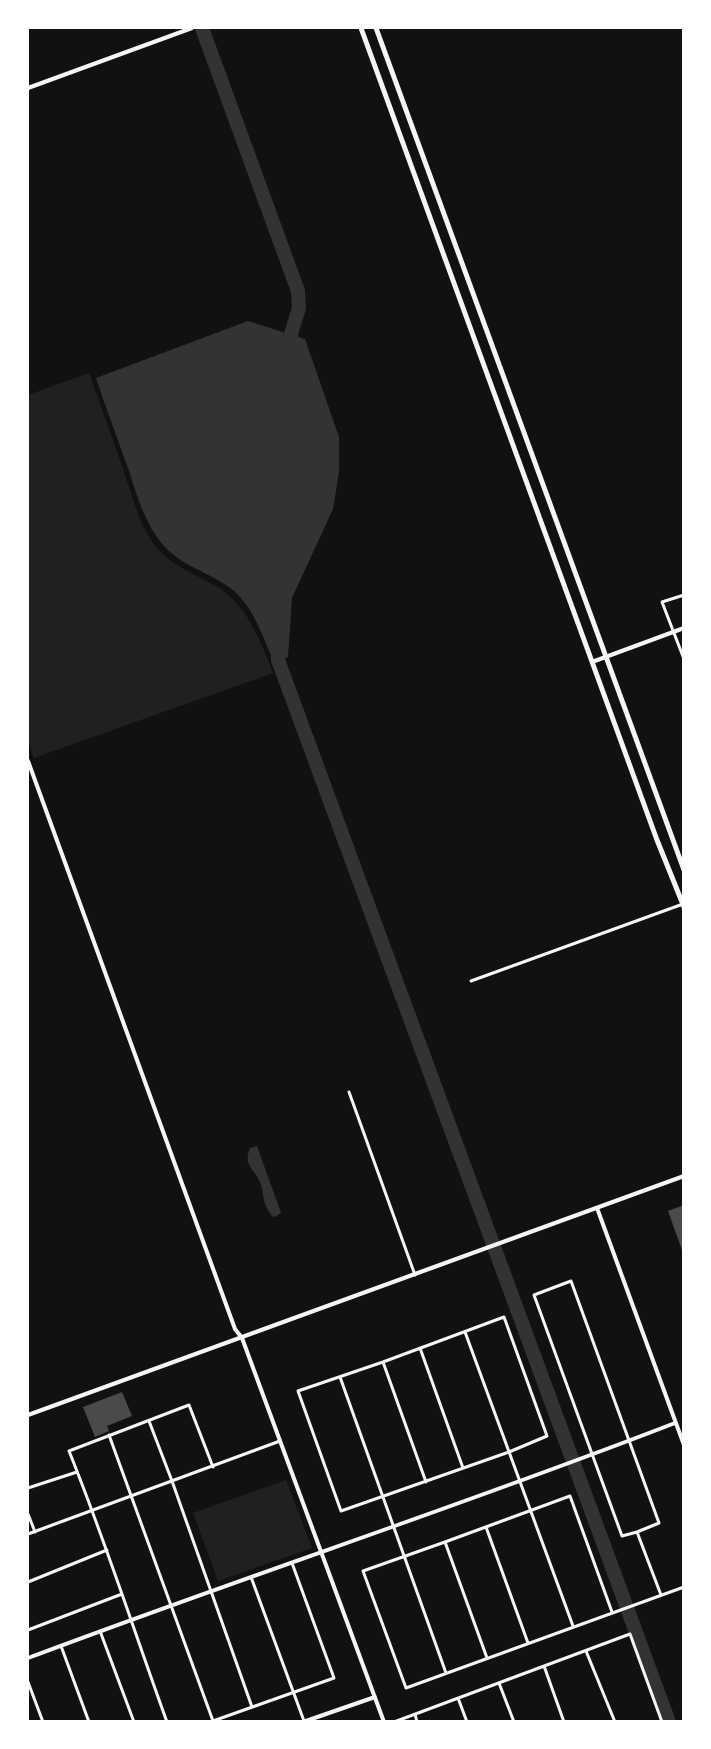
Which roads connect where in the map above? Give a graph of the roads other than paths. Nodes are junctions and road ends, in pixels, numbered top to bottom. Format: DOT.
graph roads {
  1 [pos="192,28"];
  2 [pos="361,28"];
  3 [pos="376,28"];
  4 [pos="28,88"];
  5 [pos="684,595"];
  6 [pos="684,628"];
  7 [pos="673,632"];
  8 [pos="605,657"];
  9 [pos="684,659"];
  10 [pos="592,662"];
  11 [pos="28,761"];
  12 [pos="684,870"];
  13 [pos="683,905"];
  14 [pos="471,981"];
  15 [pos="349,1092"];
  16 [pos="684,1176"];
  17 [pos="597,1208"];
  18 [pos="415,1274"];
  19 [pos="465,1332"];
  20 [pos="242,1338"];
  21 [pos="420,1348"];
  22 [pos="383,1362"];
  23 [pos="340,1378"];
  24 [pos="28,1415"];
  25 [pos="149,1421"];
  26 [pos="676,1423"];
  27 [pos="109,1435"];
  28 [pos="281,1441"];
  29 [pos="630,1441"];
  30 [pos="684,1445"];
  31 [pos="509,1452"];
  32 [pos="592,1455"];
  33 [pos="213,1467"];
  34 [pos="463,1468"];
  35 [pos="77,1472"];
  36 [pos="519,1480"];
  37 [pos="172,1481"];
  38 [pos="426,1482"];
  39 [pos="28,1488"];
  40 [pos="131,1497"];
  41 [pos="382,1497"];
  42 [pos="92,1510"];
  43 [pos="530,1510"];
  44 [pos="28,1514"];
  45 [pos="392,1526"];
  46 [pos="486,1527"];
  47 [pos="35,1532"];
  48 [pos="637,1532"];
  49 [pos="28,1534"];
  50 [pos="446,1542"];
  51 [pos="107,1550"];
  52 [pos="322,1552"];
  53 [pos="403,1556"];
  54 [pos="292,1563"];
  55 [pos="251,1577"];
  56 [pos="28,1582"];
  57 [pos="684,1587"];
  58 [pos="211,1590"];
  59 [pos="122,1594"];
  60 [pos="661,1595"];
  61 [pos="171,1605"];
  62 [pos="612,1612"];
  63 [pos="130,1620"];
  64 [pos="573,1626"];
  65 [pos="28,1630"];
  66 [pos="100,1631"];
  67 [pos="528,1643"];
  68 [pos="61,1646"];
  69 [pos="586,1650"];
  70 [pos="28,1658"];
  71 [pos="487,1658"];
  72 [pos="544,1666"];
  73 [pos="446,1673"];
  74 [pos="28,1682"];
  75 [pos="499,1683"];
  76 [pos="294,1692"];
  77 [pos="375,1697"];
  78 [pos="458,1698"];
  79 [pos="252,1707"];
  80 [pos="415,1714"];
  81 [pos="213,1721"];
  82 [pos="304,1721"];
  83 [pos="43,1722"];
  84 [pos="88,1722"];
  85 [pos="134,1722"];
  86 [pos="167,1722"];
  87 [pos="384,1722"];
  88 [pos="394,1722"];
  89 [pos="418,1722"];
  90 [pos="467,1722"];
  91 [pos="514,1722"];
  92 [pos="564,1722"];
  93 [pos="615,1722"];
  94 [pos="662,1722"];
  1 -- 4 [label="street"];
  2 -- 10 [label="highway"];
  3 -- 8 [label="highway"];
  5 -- 7 [label="street"];
  6 -- 7 [label="street"];
  7 -- 8 [label="street"];
  7 -- 9 [label="street"];
  8 -- 10 [label="street"];
  8 -- 12 [label="highway"];
  10 -- 13 [label="highway"];
  11 -- 20 [label="street"];
  13 -- 14 [label="street"];
  15 -- 18 [label="street"];
  16 -- 17 [label="street"];
  17 -- 18 [label="street"];
  17 -- 26 [label="street"];
  18 -- 20 [label="street"];
  19 -- 21 [label="street"];
  19 -- 31 [label="street"];
  19 -- 31 [label="street"];
  20 -- 24 [label="street"];
  20 -- 28 [label="street"];
  21 -- 22 [label="street"];
  21 -- 34 [label="street"];
  22 -- 23 [label="street"];
  22 -- 38 [label="street"];
  23 -- 41 [label="street"];
  23 -- 41 [label="street"];
  25 -- 27 [label="street"];
  25 -- 33 [label="street"];
  25 -- 37 [label="street"];
  26 -- 29 [label="street"];
  26 -- 30 [label="street"];
  27 -- 35 [label="street"];
  27 -- 40 [label="street"];
  28 -- 33 [label="street"];
  28 -- 52 [label="street"];
  29 -- 32 [label="street"];
  29 -- 32 [label="street"];
  29 -- 48 [label="street"];
  31 -- 34 [label="street"];
  31 -- 36 [label="street"];
  32 -- 36 [label="street"];
  32 -- 48 [label="street"];
  33 -- 37 [label="street"];
  34 -- 38 [label="street"];
  35 -- 39 [label="street"];
  35 -- 42 [label="street"];
  36 -- 43 [label="street"];
  36 -- 45 [label="street"];
  37 -- 40 [label="street"];
  37 -- 58 [label="street"];
  38 -- 41 [label="street"];
  40 -- 42 [label="street"];
  40 -- 61 [label="street"];
  41 -- 45 [label="street"];
  42 -- 47 [label="street"];
  42 -- 51 [label="street"];
  43 -- 46 [label="street"];
  43 -- 62 [label="street"];
  43 -- 64 [label="street"];
  44 -- 47 [label="street"];
  45 -- 52 [label="street"];
  45 -- 53 [label="street"];
  46 -- 50 [label="street"];
  46 -- 67 [label="street"];
  47 -- 49 [label="street"];
  48 -- 60 [label="street"];
  50 -- 53 [label="street"];
  50 -- 71 [label="street"];
  51 -- 56 [label="street"];
  51 -- 59 [label="street"];
  52 -- 54 [label="street"];
  52 -- 77 [label="street"];
  53 -- 73 [label="street"];
  53 -- 73 [label="street"];
  54 -- 55 [label="street"];
  54 -- 76 [label="street"];
  55 -- 58 [label="street"];
  55 -- 76 [label="street"];
  57 -- 60 [label="street"];
  58 -- 61 [label="street"];
  58 -- 79 [label="street"];
  59 -- 63 [label="street"];
  59 -- 65 [label="street"];
  60 -- 62 [label="street"];
  61 -- 63 [label="street"];
  61 -- 81 [label="street"];
  62 -- 64 [label="street"];
  63 -- 66 [label="street"];
  63 -- 86 [label="street"];
  64 -- 67 [label="street"];
  66 -- 68 [label="street"];
  66 -- 85 [label="street"];
  67 -- 71 [label="street"];
  68 -- 70 [label="street"];
  68 -- 84 [label="street"];
  69 -- 72 [label="street"];
  69 -- 93 [label="street"];
  69 -- 94 [label="street"];
  71 -- 73 [label="street"];
  72 -- 75 [label="street"];
  72 -- 92 [label="street"];
  74 -- 83 [label="street"];
  75 -- 78 [label="street"];
  75 -- 91 [label="street"];
  76 -- 79 [label="street"];
  76 -- 82 [label="street"];
  77 -- 82 [label="street"];
  77 -- 87 [label="street"];
  78 -- 80 [label="street"];
  78 -- 90 [label="street"];
  79 -- 81 [label="street"];
  80 -- 88 [label="street"];
  80 -- 89 [label="street"];
}
